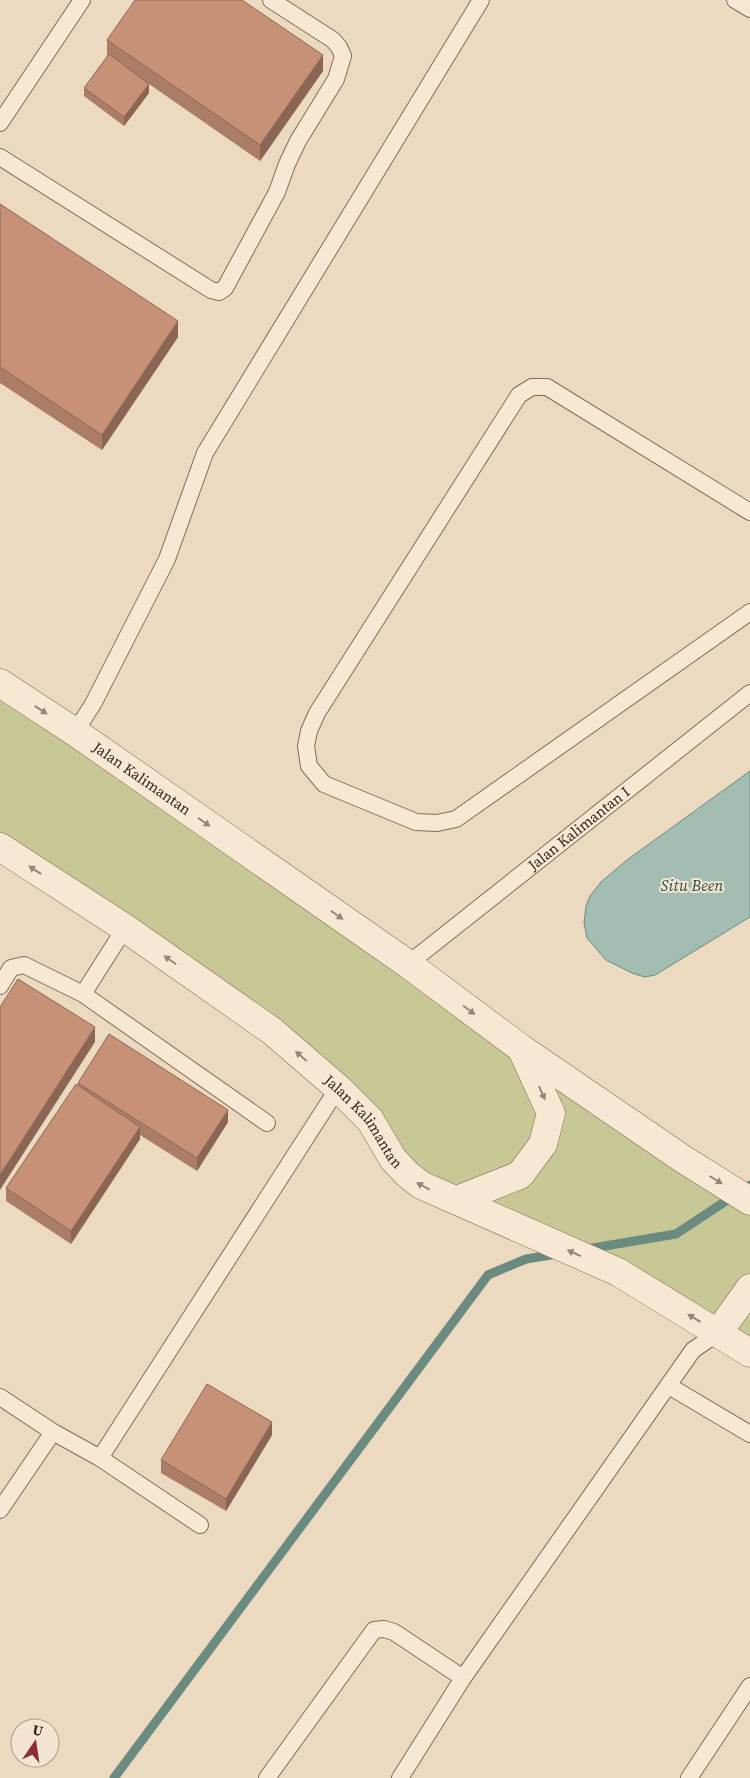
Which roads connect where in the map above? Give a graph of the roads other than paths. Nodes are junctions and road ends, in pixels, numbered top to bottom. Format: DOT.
graph roads {
  1 [pos="82,0"];
  2 [pos="271,0"];
  3 [pos="481,0"];
  4 [pos="735,0"];
  5 [pos="750,9"];
  6 [pos="0,123"];
  7 [pos="0,157"];
  8 [pos="750,512"];
  9 [pos="750,612"];
  10 [pos="0,683"];
  11 [pos="750,693"];
  12 [pos="75,732"];
  13 [pos="0,847"];
  14 [pos="125,928"];
  15 [pos="408,964"];
  16 [pos="0,986"];
  17 [pos="83,994"];
  18 [pos="522,1049"];
  19 [pos="338,1088"];
  20 [pos="268,1123"];
  21 [pos="457,1200"];
  22 [pos="750,1201"];
  23 [pos="750,1288"];
  24 [pos="718,1333"];
  25 [pos="750,1354"];
  26 [pos="669,1386"];
  27 [pos="0,1398"];
  28 [pos="54,1432"];
  29 [pos="750,1434"];
  30 [pos="100,1458"];
  31 [pos="0,1510"];
  32 [pos="200,1525"];
  33 [pos="462,1678"];
  34 [pos="750,1686"];
  35 [pos="267,1778"];
  36 [pos="400,1778"];
  37 [pos="689,1778"];
  1 -- 6 [label="lane"];
  2 -- 7 [label="lane"];
  3 -- 12 [label="lane"];
  4 -- 5 [label="lane"];
  8 -- 9 [label="lane"];
  10 -- 12 [label="street, Jalan Kalimantan, one-way"];
  11 -- 15 [label="lane, Jalan Kalimantan I"];
  12 -- 15 [label="street, Jalan Kalimantan, one-way"];
  14 -- 13 [label="street, Jalan Kalimantan, one-way"];
  14 -- 17 [label="lane"];
  19 -- 14 [label="street, Jalan Kalimantan, one-way"];
  15 -- 18 [label="street, Jalan Kalimantan, one-way"];
  16 -- 17 [label="lane"];
  17 -- 20 [label="lane"];
  18 -- 21 [label="street, one-way"];
  18 -- 22 [label="street, Jalan Kalimantan, one-way"];
  21 -- 19 [label="street, Jalan Kalimantan, one-way"];
  19 -- 30 [label="lane"];
  24 -- 21 [label="street, Jalan Kalimantan, one-way"];
  23 -- 24 [label="street"];
  24 -- 25 [label="street, Jalan Kalimantan"];
  24 -- 26 [label="lane"];
  26 -- 29 [label="lane"];
  26 -- 33 [label="lane"];
  27 -- 28 [label="lane"];
  28 -- 30 [label="lane"];
  28 -- 31 [label="lane"];
  30 -- 32 [label="lane"];
  33 -- 35 [label="lane"];
  33 -- 36 [label="lane"];
  34 -- 37 [label="lane"];
}
